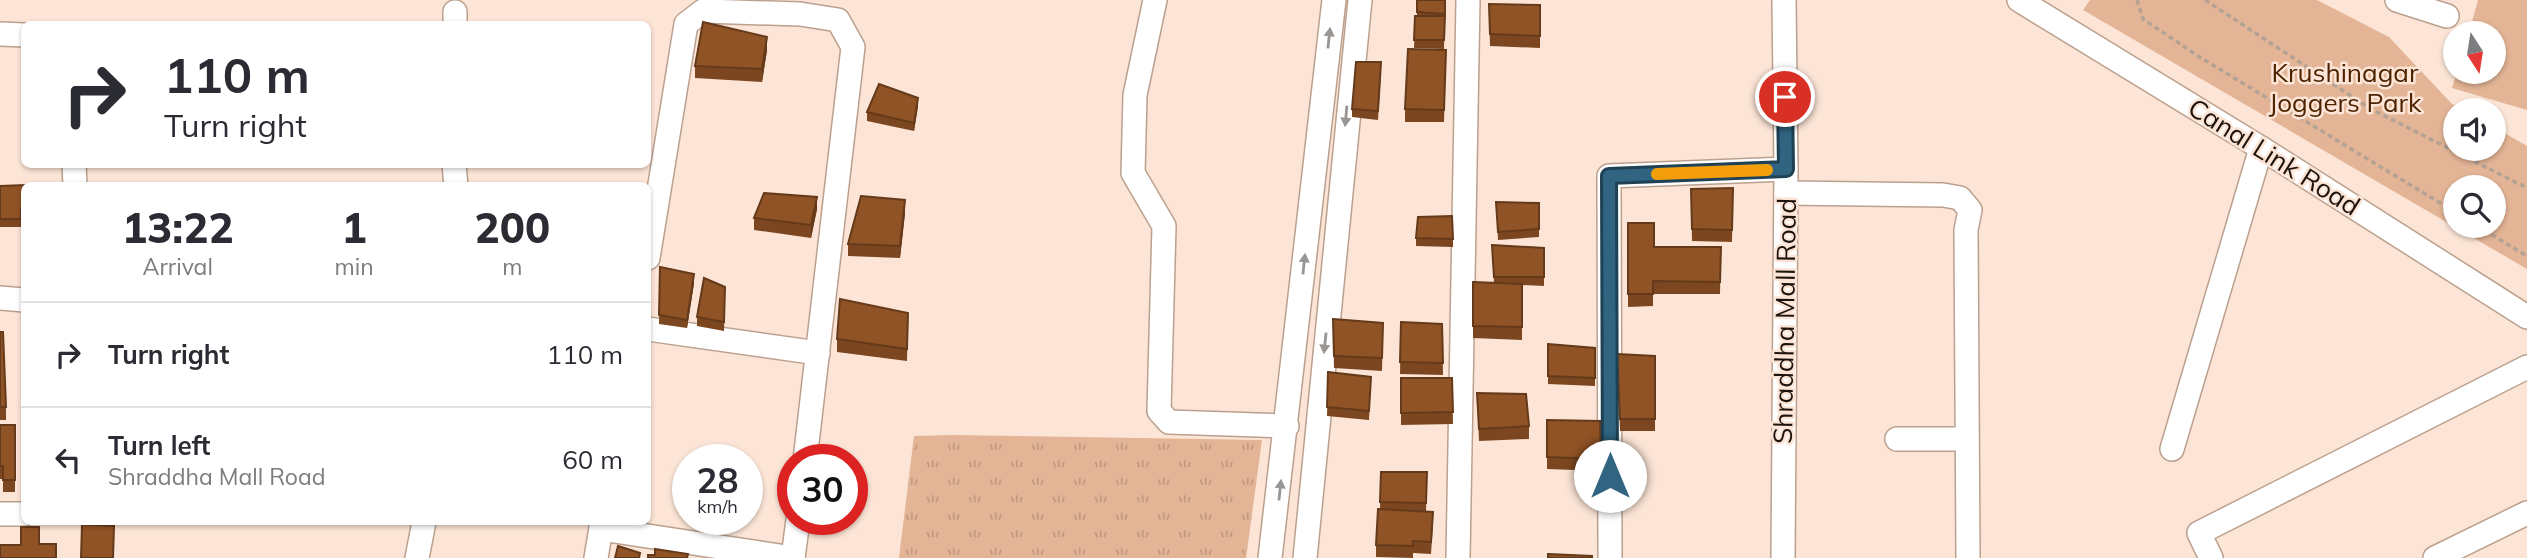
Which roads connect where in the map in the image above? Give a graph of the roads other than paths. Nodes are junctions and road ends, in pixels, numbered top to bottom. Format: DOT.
graph roads {
  1 [pos="1154,0"];
  2 [pos="1334,0"];
  3 [pos="1360,0"];
  4 [pos="1468,0"];
  5 [pos="1784,0"];
  6 [pos="2019,0"];
  7 [pos="2397,0"];
  8 [pos="2447,16"];
  9 [pos="0,34"];
  10 [pos="21,35"];
  11 [pos="2261,148"];
  12 [pos="1786,169"];
  13 [pos="1786,193"];
  14 [pos="651,240"];
  15 [pos="0,298"];
  16 [pos="21,300"];
  17 [pos="2527,317"];
  18 [pos="651,330"];
  19 [pos="818,353"];
  20 [pos="2527,367"];
  21 [pos="1287,426"];
  22 [pos="1897,439"];
  23 [pos="1967,439"];
  24 [pos="807,444"];
  25 [pos="2172,449"];
  26 [pos="2527,513"];
  27 [pos="0,514"];
  28 [pos="21,514"];
  29 [pos="423,525"];
  30 [pos="601,525"];
  31 [pos="796,535"];
  32 [pos="417,558"];
  33 [pos="596,558"];
  34 [pos="793,558"];
  35 [pos="1270,558"];
  36 [pos="1305,558"];
  37 [pos="1458,558"];
  38 [pos="1610,558"];
  39 [pos="1783,558"];
  40 [pos="1968,558"];
  41 [pos="2211,558"];
  42 [pos="2435,558"];
  1 -- 21 [label="street"];
  21 -- 2 [label="street, one-way"];
  3 -- 36 [label="street, one-way"];
  4 -- 37 [label="street"];
  5 -- 12 [label="street, Shraddha Mall Road"];
  6 -- 11 [label="street, Canal Link Road"];
  7 -- 8 [label="street"];
  9 -- 10 [label="street"];
  11 -- 17 [label="street, Canal Link Road"];
  11 -- 25 [label="street"];
  12 -- 13 [label="street, Shraddha Mall Road"];
  12 -- 38 [label="street"];
  13 -- 23 [label="street"];
  13 -- 39 [label="street, Shraddha Mall Road"];
  14 -- 19 [label="street"];
  15 -- 16 [label="street"];
  18 -- 19 [label="street"];
  19 -- 24 [label="street"];
  20 -- 41 [label="street"];
  35 -- 21 [label="street, one-way"];
  22 -- 23 [label="street"];
  23 -- 40 [label="street"];
  26 -- 42 [label="street"];
  27 -- 28 [label="street"];
  29 -- 32 [label="street"];
  30 -- 33 [label="street"];
  30 -- 34 [label="street"];
  31 -- 34 [label="street"];
}
